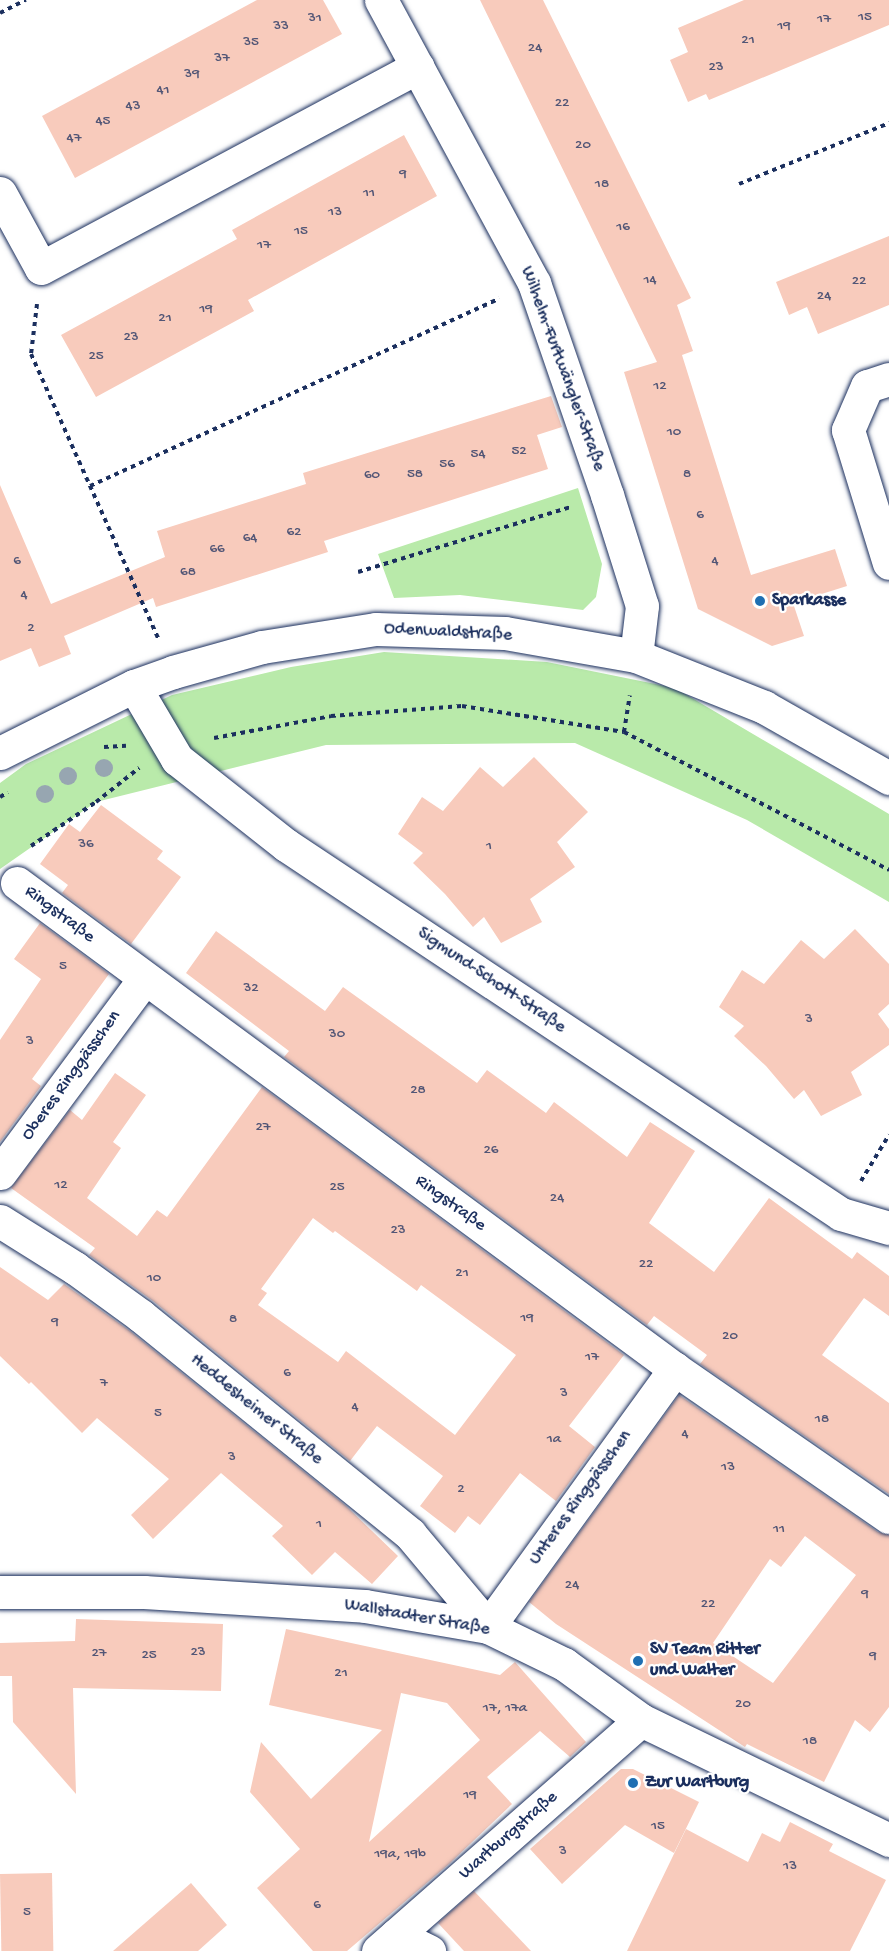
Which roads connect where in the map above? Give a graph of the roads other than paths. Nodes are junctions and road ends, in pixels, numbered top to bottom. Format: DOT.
graph roads {
  1 [pos="381,0"];
  2 [pos="418,67"];
  3 [pos="0,193"];
  4 [pos="889,379"];
  5 [pos="889,562"];
  6 [pos="636,656"];
  7 [pos="134,686"];
  8 [pos="0,753"];
  9 [pos="889,778"];
  10 [pos="16,883"];
  11 [pos="144,979"];
  12 [pos="0,1173"];
  13 [pos="0,1221"];
  14 [pos="889,1228"];
  15 [pos="675,1369"];
  16 [pos="889,1517"];
  17 [pos="0,1592"];
  18 [pos="488,1627"];
  19 [pos="641,1720"];
  20 [pos="889,1840"];
  21 [pos="387,1943"];
  22 [pos="429,1951"];
  1 -- 2 [label="street, Wilhelm-Furtwängler-Straße"];
  2 -- 3 [label="street"];
  2 -- 6 [label="street, Wilhelm-Furtwängler-Straße"];
  4 -- 5 [label="street"];
  6 -- 7 [label="street, Odenwaldstraße"];
  6 -- 9 [label="street, Odenwaldstraße"];
  7 -- 8 [label="street, Odenwaldstraße"];
  7 -- 14 [label="street, Sigmund-Schott-Straße"];
  10 -- 11 [label="street, Ringstraße"];
  11 -- 12 [label="street, Oberes Ringgässchen"];
  11 -- 15 [label="street, Ringstraße"];
  13 -- 18 [label="street, Heddesheimer Straße"];
  15 -- 16 [label="street, Ringstraße"];
  15 -- 18 [label="street, Unteres Ringgässchen"];
  17 -- 18 [label="street, Wallstadter Straße"];
  18 -- 19 [label="street, Wallstadter Straße"];
  19 -- 20 [label="street, Wallstadter Straße"];
  19 -- 21 [label="street, Wartburgstraße"];
  21 -- 22 [label="street"];
}
